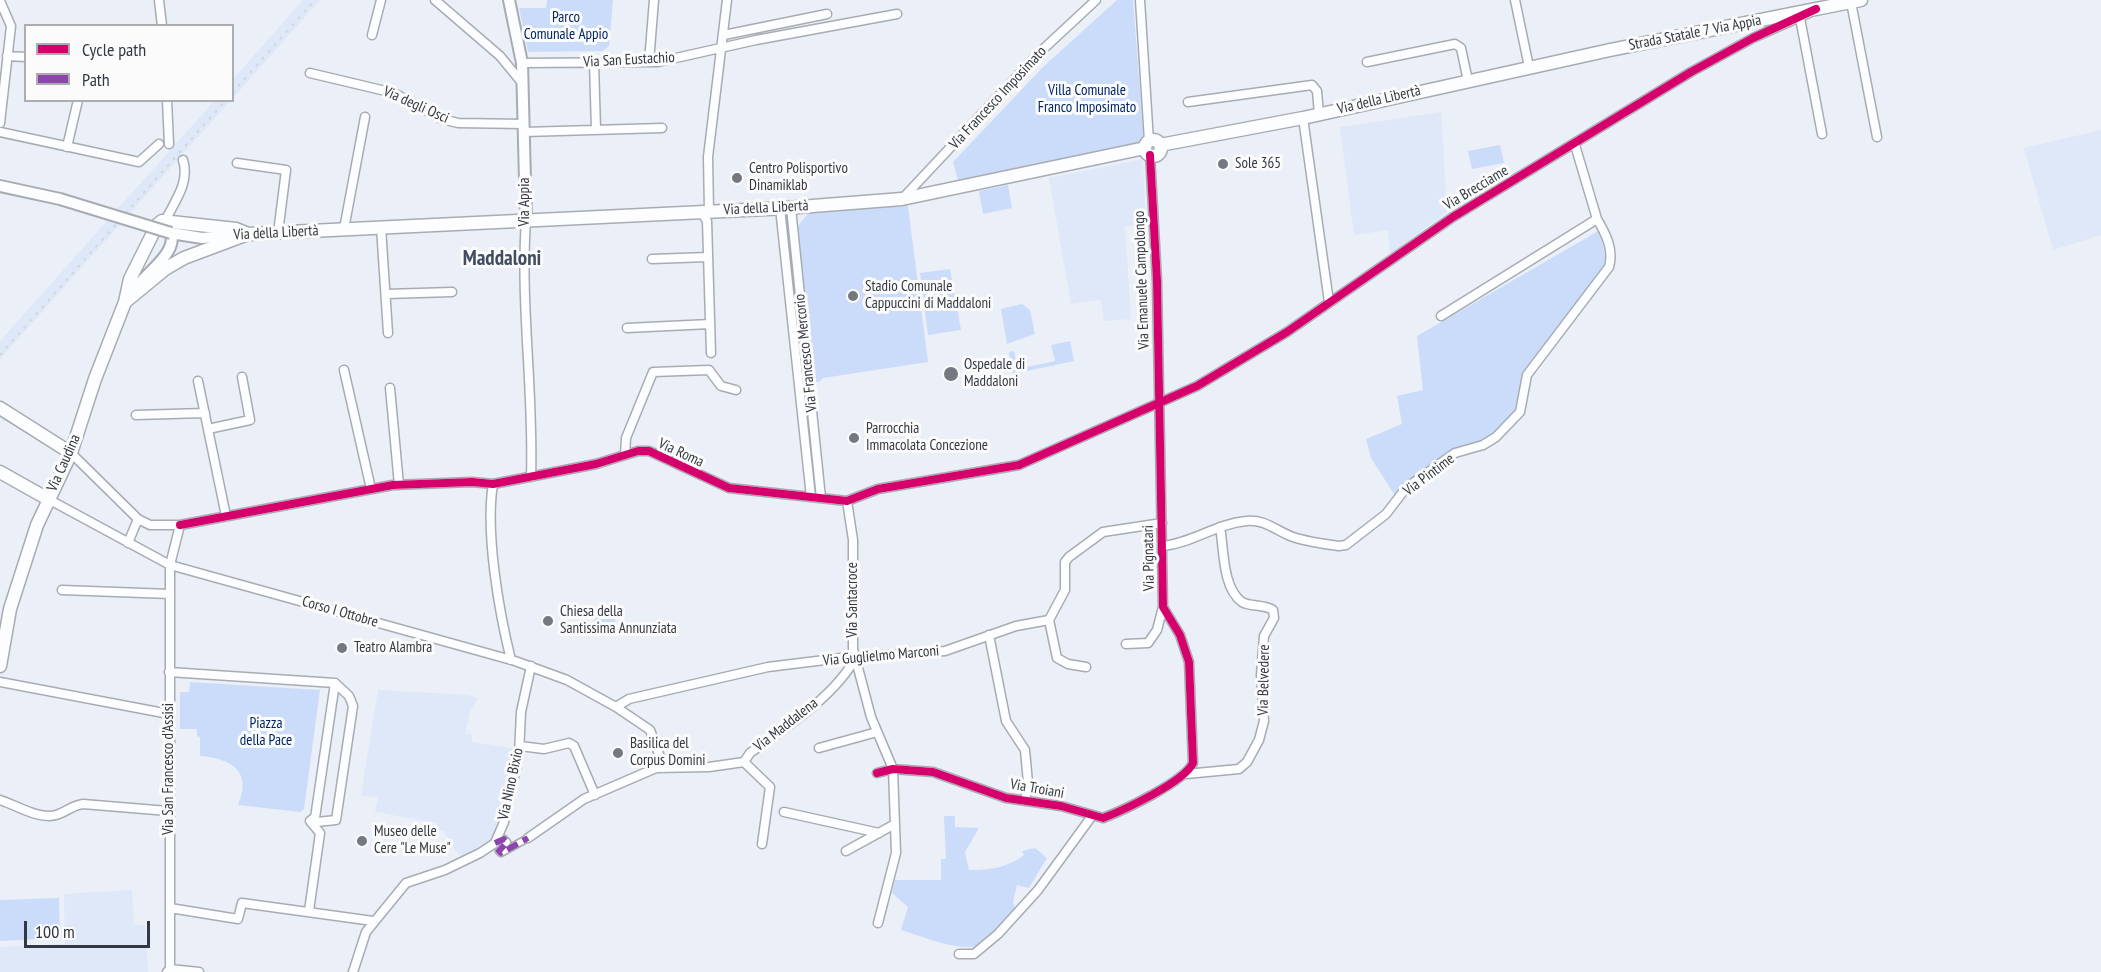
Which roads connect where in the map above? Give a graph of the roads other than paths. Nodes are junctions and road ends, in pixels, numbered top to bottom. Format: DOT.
graph roads {
  1 [pos="159,0"];
  2 [pos="381,0"];
  3 [pos="435,0"];
  4 [pos="509,0"];
  5 [pos="654,0"];
  6 [pos="727,0"];
  7 [pos="1096,0"];
  8 [pos="1140,0"];
  9 [pos="1515,0"];
  10 [pos="1856,1"];
  11 [pos="1,5"];
  12 [pos="1816,9"];
  13 [pos="827,14"];
  14 [pos="897,14"];
  15 [pos="1800,18"];
  16 [pos="1749,22"];
  17 [pos="162,24"];
  18 [pos="372,35"];
  19 [pos="724,35"];
  20 [pos="1754,38"];
  21 [pos="723,48"];
  22 [pos="7,56"];
  23 [pos="24,57"];
  24 [pos="594,62"];
  25 [pos="649,62"];
  26 [pos="1367,62"];
  27 [pos="522,63"];
  28 [pos="1529,67"];
  29 [pos="310,73"];
  30 [pos="1468,81"];
  31 [pos="523,84"];
  32 [pos="78,102"];
  33 [pos="167,102"];
  34 [pos="1188,102"];
  35 [pos="1319,114"];
  36 [pos="365,117"];
  37 [pos="1304,118"];
  38 [pos="0,123"];
  39 [pos="524,128"];
  40 [pos="662,128"];
  41 [pos="596,130"];
  42 [pos="0,132"];
  43 [pos="1822,134"];
  44 [pos="1877,136"];
  45 [pos="159,144"];
  46 [pos="169,144"];
  47 [pos="1575,145"];
  48 [pos="67,147"];
  49 [pos="1151,147"];
  50 [pos="183,160"];
  51 [pos="237,163"];
  52 [pos="0,180"];
  53 [pos="5,187"];
  54 [pos="902,199"];
  55 [pos="785,208"];
  56 [pos="705,212"];
  57 [pos="1598,219"];
  58 [pos="526,220"];
  59 [pos="165,221"];
  60 [pos="381,228"];
  61 [pos="344,229"];
  62 [pos="278,232"];
  63 [pos="171,233"];
  64 [pos="248,234"];
  65 [pos="708,257"];
  66 [pos="652,259"];
  67 [pos="452,292"];
  68 [pos="386,294"];
  69 [pos="125,302"];
  70 [pos="1329,302"];
  71 [pos="1441,316"];
  72 [pos="710,324"];
  73 [pos="627,328"];
  74 [pos="388,333"];
  75 [pos="711,353"];
  76 [pos="344,370"];
  77 [pos="242,377"];
  78 [pos="198,381"];
  79 [pos="390,388"];
  80 [pos="736,390"];
  81 [pos="1158,404"];
  82 [pos="0,408"];
  83 [pos="205,413"];
  84 [pos="136,415"];
  85 [pos="208,429"];
  86 [pos="71,453"];
  87 [pos="625,455"];
  88 [pos="0,472"];
  89 [pos="531,477"];
  90 [pos="399,484"];
  91 [pos="493,484"];
  92 [pos="371,489"];
  93 [pos="812,497"];
  94 [pos="821,498"];
  95 [pos="48,499"];
  96 [pos="847,501"];
  97 [pos="226,516"];
  98 [pos="138,519"];
  99 [pos="1162,523"];
  100 [pos="180,525"];
  101 [pos="1220,527"];
  102 [pos="128,543"];
  103 [pos="1163,546"];
  104 [pos="170,565"];
  105 [pos="62,590"];
  106 [pos="170,594"];
  107 [pos="1163,607"];
  108 [pos="1049,620"];
  109 [pos="4,623"];
  110 [pos="989,635"];
  111 [pos="1126,644"];
  112 [pos="857,657"];
  113 [pos="511,660"];
  114 [pos="0,666"];
  115 [pos="531,666"];
  116 [pos="1086,667"];
  117 [pos="169,672"];
  118 [pos="0,682"];
  119 [pos="335,683"];
  120 [pos="616,706"];
  121 [pos="169,714"];
  122 [pos="876,732"];
  123 [pos="520,746"];
  124 [pos="819,748"];
  125 [pos="744,762"];
  126 [pos="664,768"];
  127 [pos="893,769"];
  128 [pos="876,772"];
  129 [pos="1185,774"];
  130 [pos="595,795"];
  131 [pos="0,800"];
  132 [pos="1025,801"];
  133 [pos="168,811"];
  134 [pos="784,812"];
  135 [pos="1092,816"];
  136 [pos="316,822"];
  137 [pos="895,824"];
  138 [pos="879,833"];
  139 [pos="528,838"];
  140 [pos="495,843"];
  141 [pos="762,844"];
  142 [pos="846,851"];
  143 [pos="170,908"];
  144 [pos="309,911"];
  145 [pos="374,921"];
  146 [pos="878,923"];
  147 [pos="959,954"];
  148 [pos="168,970"];
  149 [pos="199,972"];
  150 [pos="353,972"];
  1 -- 17 [label="street"];
  2 -- 18 [label="street"];
  3 -- 31 [label="street"];
  4 -- 27 [label="street, Via Appia"];
  5 -- 25 [label="street"];
  6 -- 19 [label="street"];
  7 -- 54 [label="street, Via Francesco Imposimato"];
  8 -- 49 [label="street, Via Emanuele Campolongo"];
  9 -- 28 [label="street"];
  10 -- 12 [label="main road, Strada Statale 7 Via Appia"];
  10 -- 44 [label="street"];
  11 -- 22 [label="street"];
  12 -- 15 [label="street, Via Brecciame"];
  12 -- 16 [label="main road, Strada Statale 7 Via Appia"];
  13 -- 19 [label="street"];
  14 -- 21 [label="street, Via San Eustachio"];
  15 -- 20 [label="street, Via Brecciame"];
  15 -- 43 [label="street"];
  16 -- 20 [label="street"];
  16 -- 28 [label="main road, Strada Statale 7 Via Appia"];
  19 -- 21 [label="street"];
  20 -- 47 [label="street, Via Brecciame"];
  21 -- 25 [label="street, Via San Eustachio"];
  21 -- 56 [label="street"];
  22 -- 23 [label="street"];
  22 -- 38 [label="street"];
  24 -- 25 [label="street, Via San Eustachio"];
  24 -- 27 [label="street, Via San Eustachio"];
  24 -- 41 [label="street"];
  26 -- 30 [label="street"];
  27 -- 31 [label="street, Via Appia"];
  28 -- 30 [label="main road, Via della Libertà"];
  29 -- 39 [label="street, Via degli Osci"];
  30 -- 35 [label="main road, Via della Libertà"];
  31 -- 39 [label="street, Via Appia"];
  32 -- 48 [label="street"];
  33 -- 46 [label="street"];
  34 -- 35 [label="street"];
  35 -- 37 [label="main road, Via della Libertà"];
  36 -- 61 [label="street"];
  37 -- 49 [label="main road, Via della Libertà"];
  37 -- 70 [label="street"];
  39 -- 41 [label="street, Via degli Osci"];
  39 -- 58 [label="street, Via Appia"];
  40 -- 41 [label="street, Via degli Osci"];
  42 -- 48 [label="street"];
  45 -- 48 [label="street"];
  47 -- 57 [label="street, Via Pintime"];
  47 -- 70 [label="street, Via Brecciame"];
  49 -- 54 [label="main road, Via della Libertà"];
  49 -- 81 [label="street, Via Emanuele Campolongo"];
  50 -- 59 [label="street"];
  51 -- 62 [label="street"];
  52 -- 53 [label="street, Via della Libertà"];
  53 -- 63 [label="street, Via della Libertà, bridge"];
  54 -- 55 [label="main road, Via della Libertà"];
  55 -- 56 [label="main road, Via della Libertà"];
  55 -- 93 [label="street, Via Francesco Mercorio"];
  55 -- 94 [label="street, Via Francesco Mercorio"];
  56 -- 58 [label="main road, Via della Libertà"];
  56 -- 65 [label="street"];
  57 -- 71 [label="street"];
  57 -- 101 [label="street, Via Pintime"];
  58 -- 60 [label="main road, Via della Libertà"];
  58 -- 89 [label="street, Via Appia"];
  59 -- 64 [label="main road"];
  59 -- 69 [label="main road, Via Caudina"];
  60 -- 61 [label="main road, Via della Libertà"];
  60 -- 68 [label="street"];
  61 -- 62 [label="main road, Via della Libertà"];
  62 -- 64 [label="main road, Via della Libertà"];
  63 -- 64 [label="street, Via della Libertà"];
  63 -- 69 [label="street"];
  64 -- 69 [label="main road"];
  65 -- 66 [label="street"];
  65 -- 72 [label="street"];
  67 -- 68 [label="street"];
  68 -- 74 [label="street"];
  69 -- 86 [label="main road, Via Caudina"];
  70 -- 81 [label="street, Via Brecciame"];
  72 -- 73 [label="street"];
  72 -- 75 [label="street"];
  76 -- 92 [label="street"];
  77 -- 85 [label="street"];
  78 -- 83 [label="street"];
  79 -- 90 [label="street"];
  80 -- 87 [label="street"];
  81 -- 96 [label="street, Via Roma"];
  81 -- 99 [label="street, Via Pignatari"];
  82 -- 86 [label="main road"];
  83 -- 84 [label="street"];
  83 -- 85 [label="street"];
  85 -- 97 [label="street"];
  86 -- 95 [label="main road, Via Caudina"];
  86 -- 98 [label="street"];
  87 -- 89 [label="street, Via Roma"];
  87 -- 93 [label="street, Via Roma"];
  88 -- 95 [label="main road"];
  89 -- 91 [label="street, Via Roma"];
  90 -- 91 [label="street, Via Roma"];
  90 -- 92 [label="street, Via Roma"];
  91 -- 113 [label="street"];
  92 -- 97 [label="street, Via Roma"];
  93 -- 94 [label="street, Via Roma"];
  94 -- 96 [label="street, Via Roma"];
  95 -- 102 [label="street, Corso I Ottobre"];
  95 -- 109 [label="main road, Via Caudina"];
  96 -- 112 [label="street, Via Santacroce"];
  97 -- 100 [label="street, Via Roma"];
  98 -- 100 [label="street, Via Roma"];
  98 -- 102 [label="street"];
  99 -- 103 [label="street, Via Pignatari"];
  99 -- 108 [label="street"];
  100 -- 104 [label="street, Via San Francesco d'Assisi"];
  101 -- 103 [label="street, Via Pintime"];
  101 -- 129 [label="street, Via Belvedere"];
  102 -- 104 [label="street, Corso I Ottobre"];
  103 -- 107 [label="street, Via Pignatari"];
  104 -- 106 [label="street, Via San Francesco d'Assisi"];
  104 -- 113 [label="street, Corso I Ottobre"];
  105 -- 106 [label="street"];
  106 -- 117 [label="street, Via San Francesco d'Assisi"];
  107 -- 111 [label="street"];
  107 -- 129 [label="street, Via Pignatari"];
  108 -- 110 [label="street, Via Guglielmo Marconi"];
  108 -- 116 [label="street"];
  109 -- 114 [label="main road, Via Caudina"];
  110 -- 112 [label="street, Via Guglielmo Marconi"];
  110 -- 132 [label="street"];
  112 -- 120 [label="street, Via Guglielmo Marconi"];
  112 -- 122 [label="street, Via Santacroce"];
  112 -- 125 [label="street, Via Maddalena"];
  113 -- 115 [label="street, Corso I Ottobre"];
  115 -- 120 [label="street, Corso I Ottobre"];
  115 -- 123 [label="street, Via Nino Bixio"];
  117 -- 119 [label="street"];
  117 -- 121 [label="street, Via San Francesco d'Assisi"];
  118 -- 121 [label="street"];
  119 -- 136 [label="street"];
  119 -- 136 [label="street"];
  120 -- 126 [label="street, Corso I Ottobre"];
  121 -- 133 [label="street, Via San Francesco d'Assisi"];
  122 -- 124 [label="street"];
  122 -- 127 [label="street, Via Santacroce"];
  123 -- 130 [label="street"];
  123 -- 140 [label="street, Via Nino Bixio"];
  125 -- 126 [label="street, Via Maddalena"];
  125 -- 141 [label="street"];
  126 -- 130 [label="street, Via Maddalena"];
  127 -- 128 [label="street, Via Troiani"];
  127 -- 132 [label="street, Via Troiani"];
  127 -- 137 [label="street, Via Santacroce"];
  129 -- 135 [label="street, Via Troiani"];
  130 -- 139 [label="street, Via Maddalena"];
  131 -- 133 [label="street"];
  132 -- 135 [label="street, Via Troiani"];
  133 -- 143 [label="street, Via San Francesco d'Assisi"];
  134 -- 138 [label="street"];
  135 -- 147 [label="street"];
  136 -- 144 [label="street"];
  137 -- 138 [label="street"];
  137 -- 146 [label="street, Via Santacroce"];
  138 -- 142 [label="street"];
  139 -- 140 [label="street, Via Maddalena"];
  140 -- 145 [label="street"];
  143 -- 144 [label="street"];
  143 -- 148 [label="street, Via San Francesco d'Assisi"];
  144 -- 145 [label="street"];
  145 -- 150 [label="street"];
  148 -- 149 [label="street"];
}
